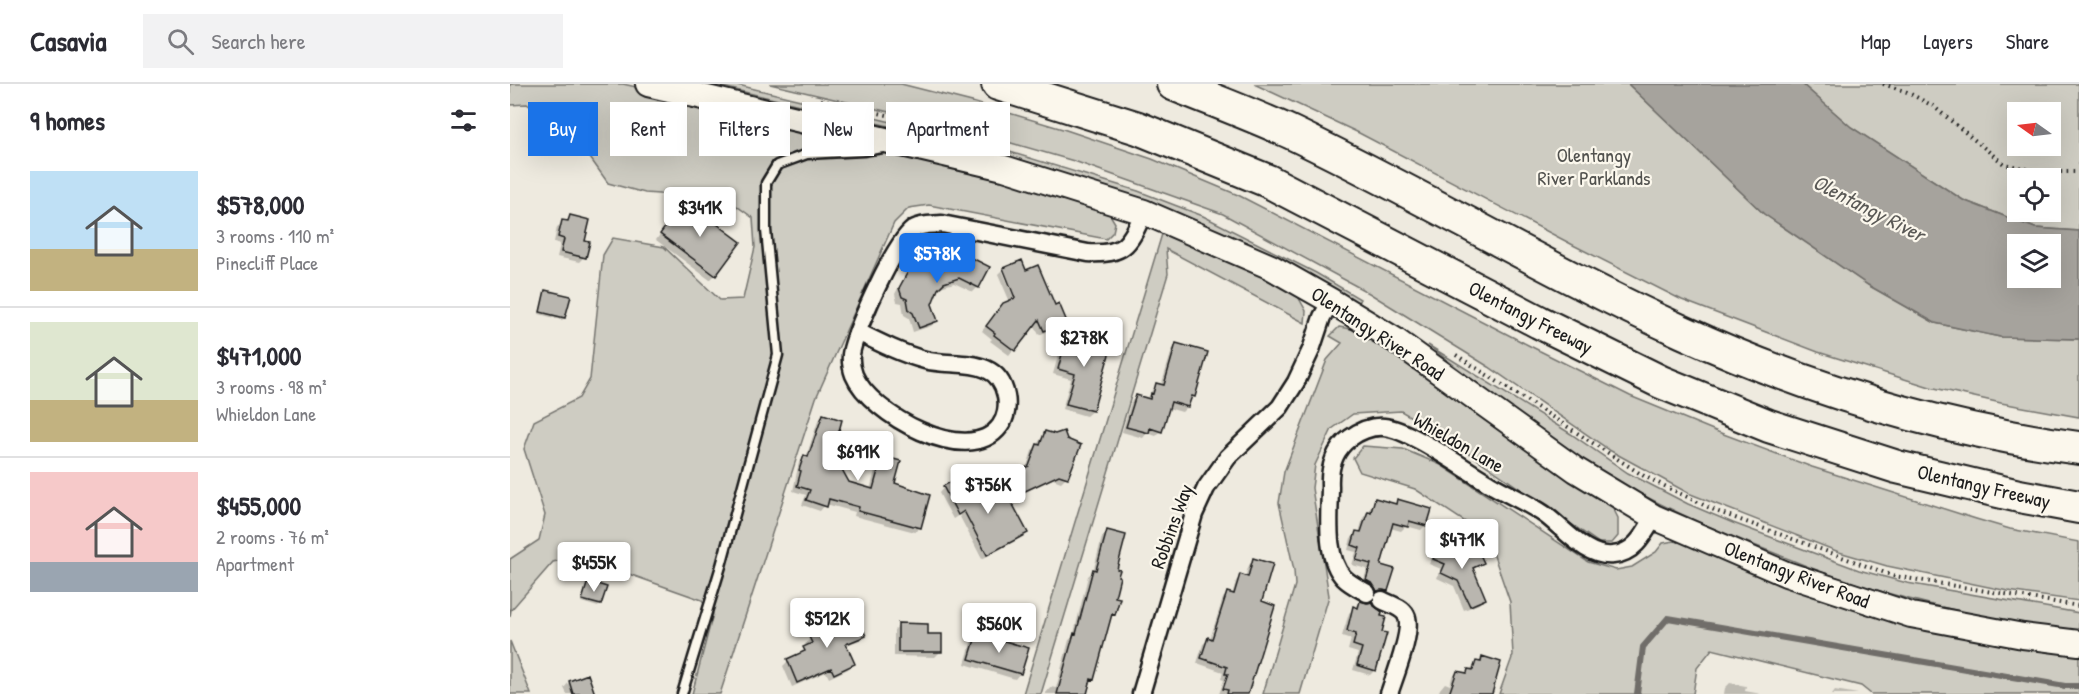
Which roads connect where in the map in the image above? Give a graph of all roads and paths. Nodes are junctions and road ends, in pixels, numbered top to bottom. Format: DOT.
graph roads {
  1 [pos="648,84"];
  2 [pos="998,84"];
  3 [pos="1173,84"];
  4 [pos="1883,84"];
  5 [pos="886,140"];
  6 [pos="886,147"];
  7 [pos="954,156"];
  8 [pos="2079,172"];
  9 [pos="1144,212"];
  10 [pos="1331,301"];
  11 [pos="858,332"];
  12 [pos="2079,448"];
  13 [pos="2079,507"];
  14 [pos="1654,516"];
  15 [pos="2079,643"];
  16 [pos="682,694"];
  17 [pos="1141,694"];
  18 [pos="1389,694"];
  1 -- 5 [label="main road, Olentangy River Road"];
  2 -- 13 [label="highway, Olentangy Freeway"];
  3 -- 12 [label="highway"];
  4 -- 8 [label="path"];
  6 -- 16 [label="lane"];
  7 -- 9 [label="main road, Olentangy River Road"];
  9 -- 10 [label="main road, Olentangy River Road"];
  9 -- 11 [label="street"];
  10 -- 14 [label="main road, Olentangy River Road"];
  10 -- 17 [label="street, Robbins Way"];
  11 -- 11 [label="street"];
  14 -- 15 [label="main road, Olentangy River Road"];
  14 -- 18 [label="street, Whieldon Lane"];
}
